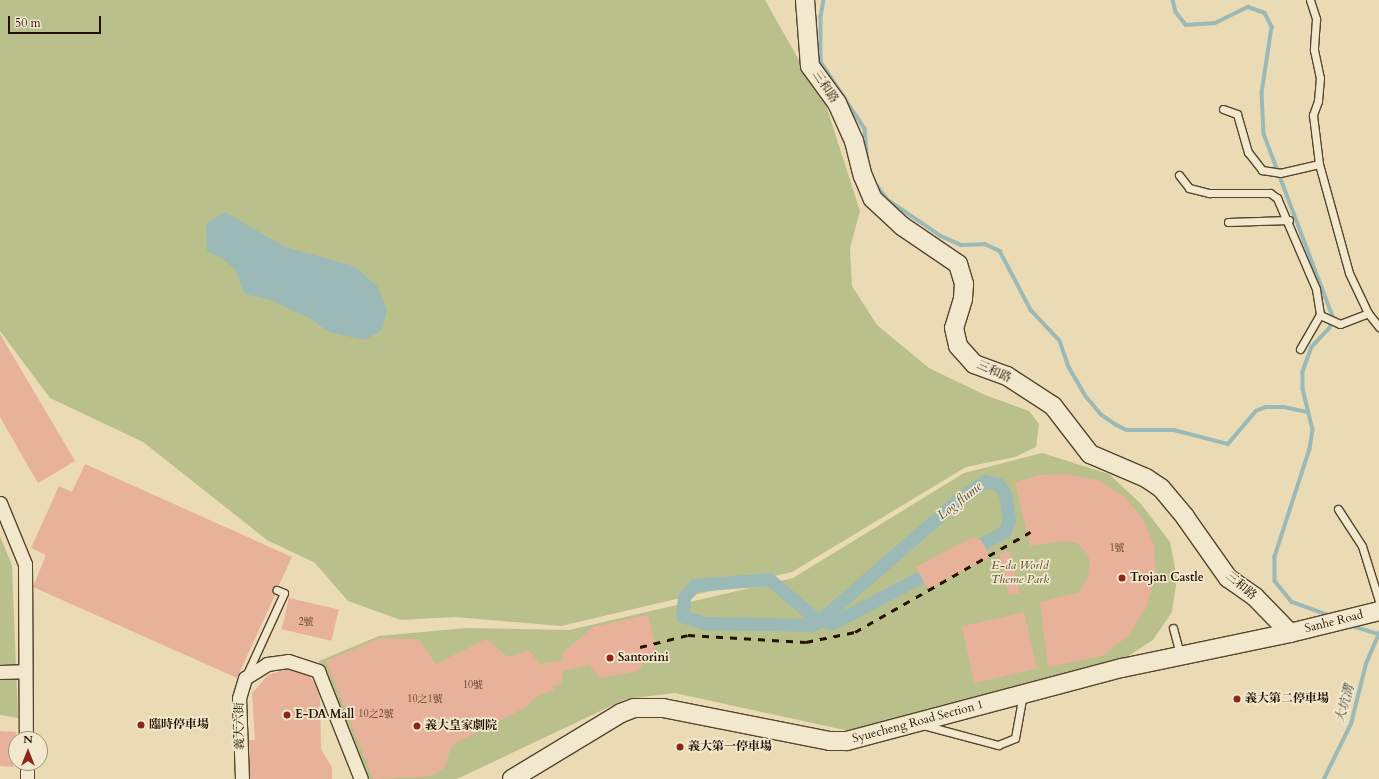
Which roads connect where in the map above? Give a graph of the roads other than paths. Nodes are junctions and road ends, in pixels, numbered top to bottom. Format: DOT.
graph roads {
  1 [pos="805,0"];
  2 [pos="1310,0"];
  3 [pos="1223,108"];
  4 [pos="1319,164"];
  5 [pos="1179,175"];
  6 [pos="1289,220"];
  7 [pos="1228,222"];
  8 [pos="1368,313"];
  9 [pos="1322,316"];
  10 [pos="1379,327"];
  11 [pos="1300,349"];
  12 [pos="0,503"];
  13 [pos="1338,509"];
  14 [pos="277,590"];
  15 [pos="1379,602"];
  16 [pos="1379,611"];
  17 [pos="1173,628"];
  18 [pos="1290,633"];
  19 [pos="1180,655"];
  20 [pos="24,671"];
  21 [pos="0,672"];
  22 [pos="245,678"];
  23 [pos="1023,694"];
  24 [pos="915,720"];
  25 [pos="26,731"];
  26 [pos="242,779"];
  27 [pos="361,779"];
  28 [pos="512,779"];
  1 -- 18 [label="main road, 三和路"];
  2 -- 4 [label="lane"];
  3 -- 4 [label="lane"];
  4 -- 8 [label="lane"];
  5 -- 6 [label="lane"];
  6 -- 7 [label="lane"];
  6 -- 9 [label="lane"];
  8 -- 9 [label="lane"];
  8 -- 10 [label="lane"];
  9 -- 11 [label="lane"];
  12 -- 20 [label="street"];
  13 -- 15 [label="lane"];
  14 -- 22 [label="lane"];
  16 -- 18 [label="main road, Sanhe Road"];
  17 -- 19 [label="lane"];
  18 -- 19 [label="main road, Syuecheng Road Section 1"];
  19 -- 23 [label="main road, Syuecheng Road Section 1"];
  20 -- 21 [label="street"];
  20 -- 25 [label="street"];
  22 -- 26 [label="street, 義大六街"];
  22 -- 27 [label="street"];
  23 -- 24 [label="main road, Syuecheng Road Section 1"];
  23 -- 24 [label="lane"];
  24 -- 28 [label="main road, Syuecheng Road Section 1"];
}
